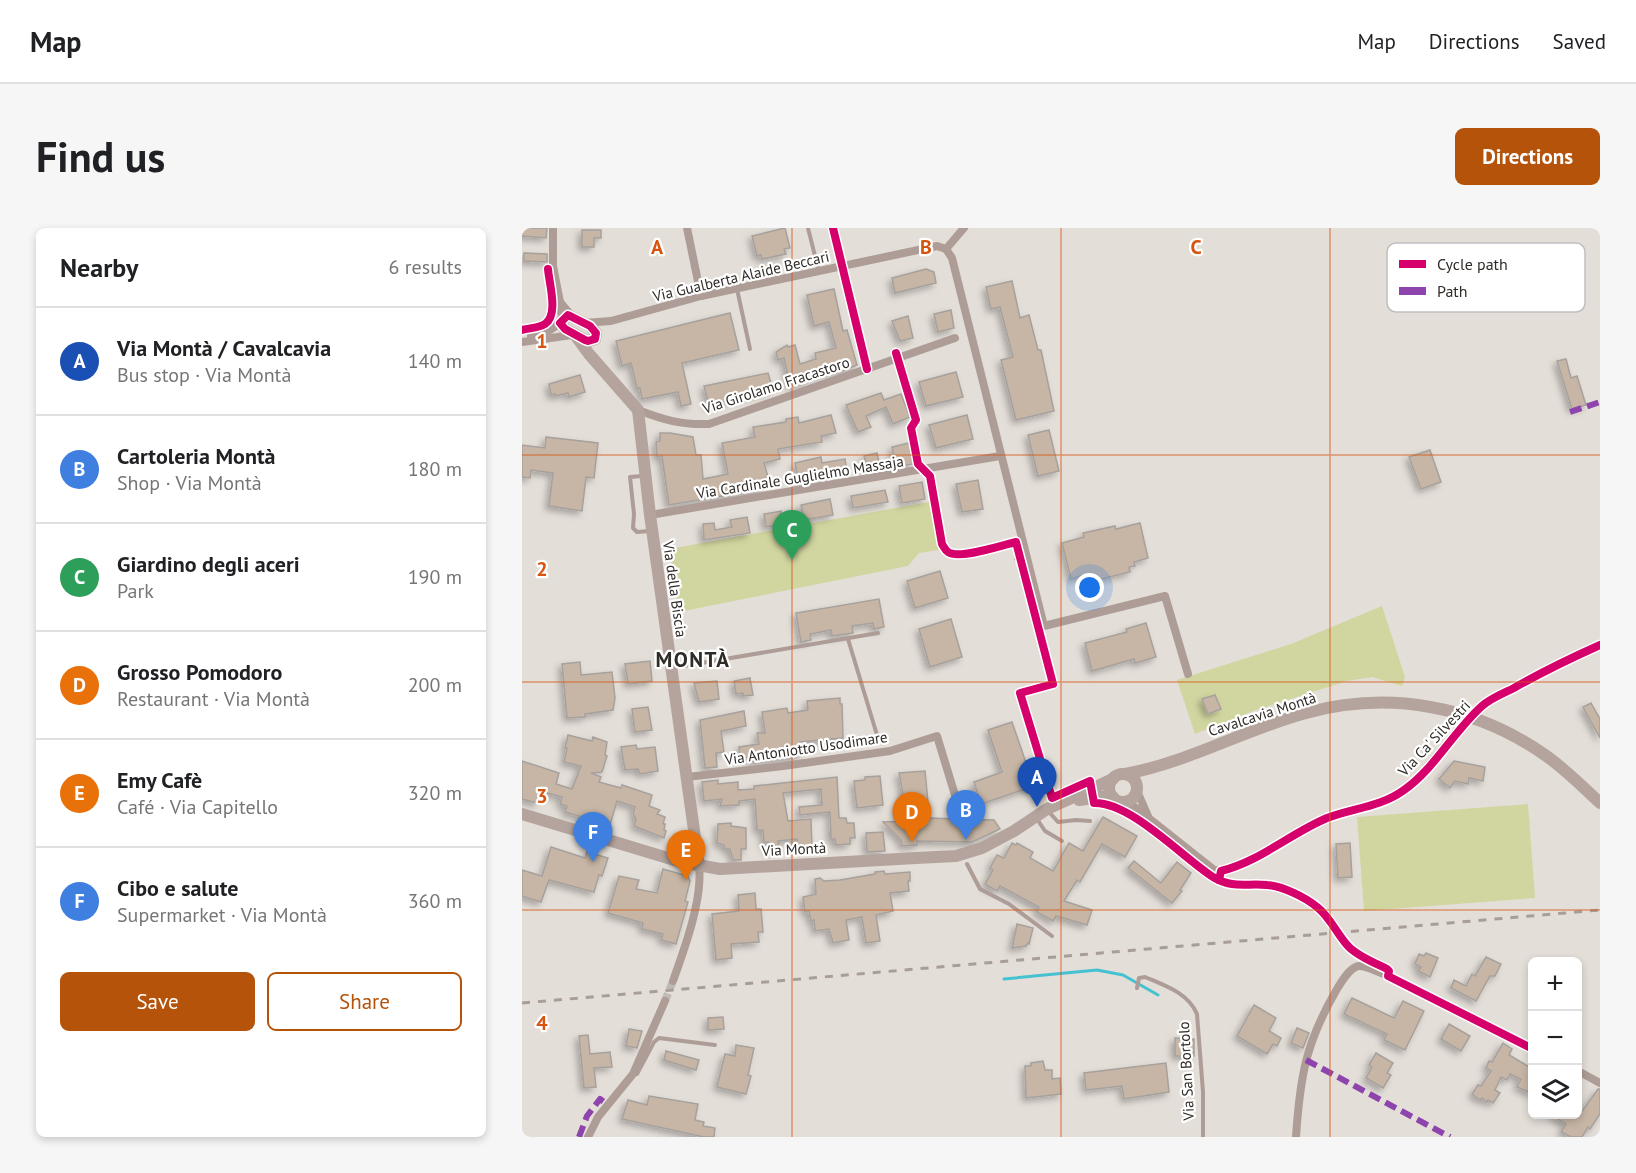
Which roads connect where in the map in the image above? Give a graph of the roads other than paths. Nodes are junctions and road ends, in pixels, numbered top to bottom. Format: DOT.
graph roads {
  1 [pos="553,228"];
  2 [pos="687,228"];
  3 [pos="808,228"];
  4 [pos="964,228"];
  5 [pos="946,249"];
  6 [pos="819,272"];
  7 [pos="737,289"];
  8 [pos="702,296"];
  9 [pos="565,319"];
  10 [pos="612,321"];
  11 [pos="584,322"];
  12 [pos="575,335"];
  13 [pos="595,338"];
  14 [pos="955,338"];
  15 [pos="522,341"];
  16 [pos="750,349"];
  17 [pos="599,365"];
  18 [pos="638,411"];
  19 [pos="1000,456"];
  20 [pos="646,476"];
  21 [pos="650,515"];
  22 [pos="652,531"];
  23 [pos="1026,557"];
  24 [pos="1017,559"];
  25 [pos="878,633"];
  26 [pos="848,639"];
  27 [pos="1600,645"];
  28 [pos="672,668"];
  29 [pos="1188,674"];
  30 [pos="877,735"];
  31 [pos="1159,766"];
  32 [pos="1125,774"];
  33 [pos="687,777"];
  34 [pos="1113,779"];
  35 [pos="1137,789"];
  36 [pos="955,795"];
  37 [pos="1119,800"];
  38 [pos="1063,802"];
  39 [pos="1600,803"];
  40 [pos="1047,809"];
  41 [pos="522,814"];
  42 [pos="1035,816"];
  43 [pos="1149,819"];
  44 [pos="1090,821"];
  45 [pos="1062,841"];
  46 [pos="967,864"];
  47 [pos="699,866"];
  48 [pos="1052,936"];
  49 [pos="673,981"];
  50 [pos="1137,988"];
  51 [pos="665,1001"];
  52 [pos="715,1045"];
  53 [pos="1528,1046"];
  54 [pos="1582,1073"];
  55 [pos="1600,1083"];
  56 [pos="624,1085"];
  57 [pos="588,1137"];
  58 [pos="1203,1137"];
  59 [pos="1296,1137"];
  1 -- 9 [label="street"];
  2 -- 8 [label="street"];
  3 -- 6 [label="lane"];
  4 -- 5 [label="street"];
  5 -- 6 [label="street, Via Gualberta Alaide Beccari"];
  5 -- 19 [label="street"];
  6 -- 7 [label="street, Via Gualberta Alaide Beccari"];
  7 -- 8 [label="street, Via Gualberta Alaide Beccari"];
  7 -- 16 [label="lane"];
  8 -- 10 [label="street, Via Gualberta Alaide Beccari"];
  9 -- 11 [label="main road"];
  9 -- 12 [label="main road"];
  9 -- 15 [label="street"];
  10 -- 11 [label="street, Via Gualberta Alaide Beccari"];
  10 -- 13 [label="street, Via Gualberta Alaide Beccari"];
  11 -- 13 [label="main road"];
  12 -- 13 [label="main road"];
  12 -- 15 [label="street"];
  12 -- 17 [label="main road"];
  13 -- 17 [label="main road"];
  14 -- 18 [label="street, Via Girolamo Fracastoro"];
  17 -- 18 [label="main road"];
  18 -- 20 [label="main road, Via della Biscia"];
  19 -- 21 [label="street, Via Cardinale Guglielmo Massaja"];
  19 -- 23 [label="street"];
  20 -- 21 [label="main road, Via della Biscia"];
  20 -- 22 [label="lane"];
  21 -- 22 [label="main road, Via della Biscia"];
  22 -- 28 [label="main road, Via della Biscia"];
  23 -- 24 [label="lane"];
  23 -- 29 [label="street"];
  25 -- 26 [label="lane"];
  26 -- 28 [label="lane"];
  26 -- 30 [label="lane"];
  27 -- 43 [label="street, Via Ca' Silvestri"];
  28 -- 33 [label="main road, Via della Biscia"];
  31 -- 32 [label="main road, Cavalcavia Montà"];
  31 -- 35 [label="main road, Cavalcavia Montà"];
  31 -- 39 [label="main road, Cavalcavia Montà"];
  32 -- 34 [label="main road"];
  32 -- 35 [label="main road"];
  33 -- 36 [label="street, Via Antoniotto Usodimare"];
  33 -- 47 [label="main road, Via della Biscia"];
  34 -- 37 [label="main road"];
  34 -- 38 [label="main road, Via Montà"];
  35 -- 37 [label="main road"];
  35 -- 43 [label="street"];
  37 -- 38 [label="main road, Via Montà"];
  37 -- 43 [label="street"];
  38 -- 40 [label="main road, Via Montà"];
  40 -- 42 [label="main road, Via Montà"];
  40 -- 44 [label="lane"];
  41 -- 47 [label="main road, Via Montà"];
  42 -- 45 [label="lane"];
  42 -- 47 [label="main road, Via Montà"];
  46 -- 48 [label="lane"];
  47 -- 49 [label="street"];
  50 -- 58 [label="lane, Via San Bortolo"];
  51 -- 56 [label="street"];
  52 -- 56 [label="lane"];
  53 -- 59 [label="street"];
  54 -- 55 [label="street"];
  56 -- 57 [label="street"];
}
